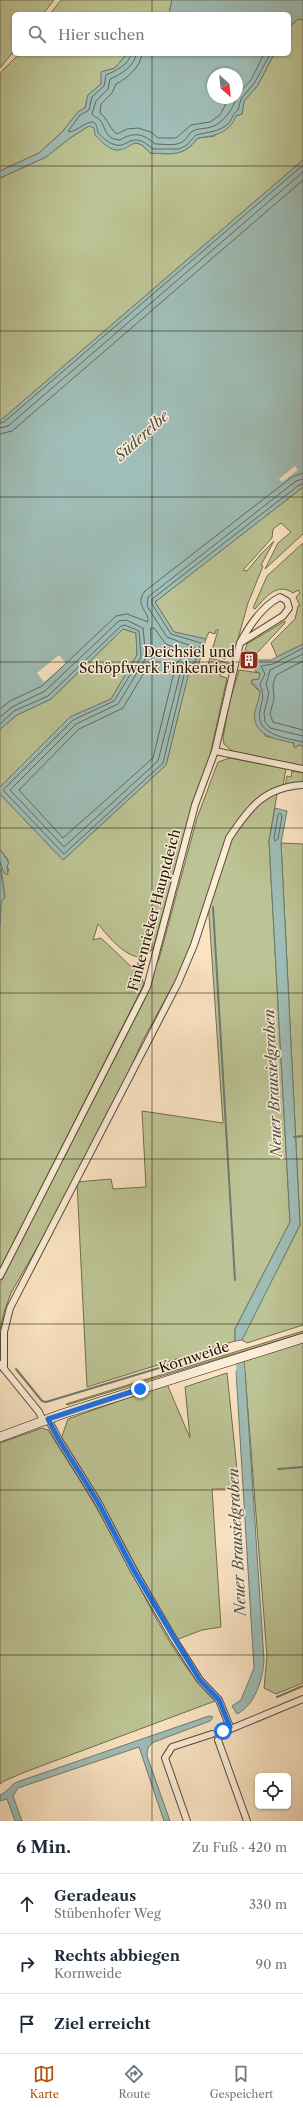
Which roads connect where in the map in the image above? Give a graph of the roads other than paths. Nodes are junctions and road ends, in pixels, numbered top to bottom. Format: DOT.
graph roads {
  1 [pos="240,642"];
  2 [pos="215,751"];
  3 [pos="303,769"];
  4 [pos="303,785"];
  5 [pos="0,1276"];
  6 [pos="303,1338"];
  7 [pos="2,1367"];
  8 [pos="45,1420"];
  9 [pos="0,1437"];
  10 [pos="303,1699"];
  11 [pos="230,1727"];
  12 [pos="221,1733"];
  13 [pos="212,1734"];
  14 [pos="218,1740"];
  15 [pos="187,1821"];
  16 [pos="247,1821"];
  1 -- 1 [label="street, Finkenrieker Hauptdeich"];
  1 -- 2 [label="street, Finkenrieker Hauptdeich"];
  2 -- 3 [label="street"];
  2 -- 5 [label="street, Finkenrieker Hauptdeich"];
  4 -- 7 [label="street"];
  6 -- 8 [label="main road, Kornweide"];
  7 -- 8 [label="street"];
  8 -- 9 [label="main road, Kornweide"];
  8 -- 11 [label="street"];
  10 -- 11 [label="street"];
  11 -- 12 [label="street"];
  12 -- 13 [label="street"];
  12 -- 14 [label="street"];
  13 -- 14 [label="street"];
  13 -- 15 [label="street"];
  14 -- 16 [label="street"];
}
